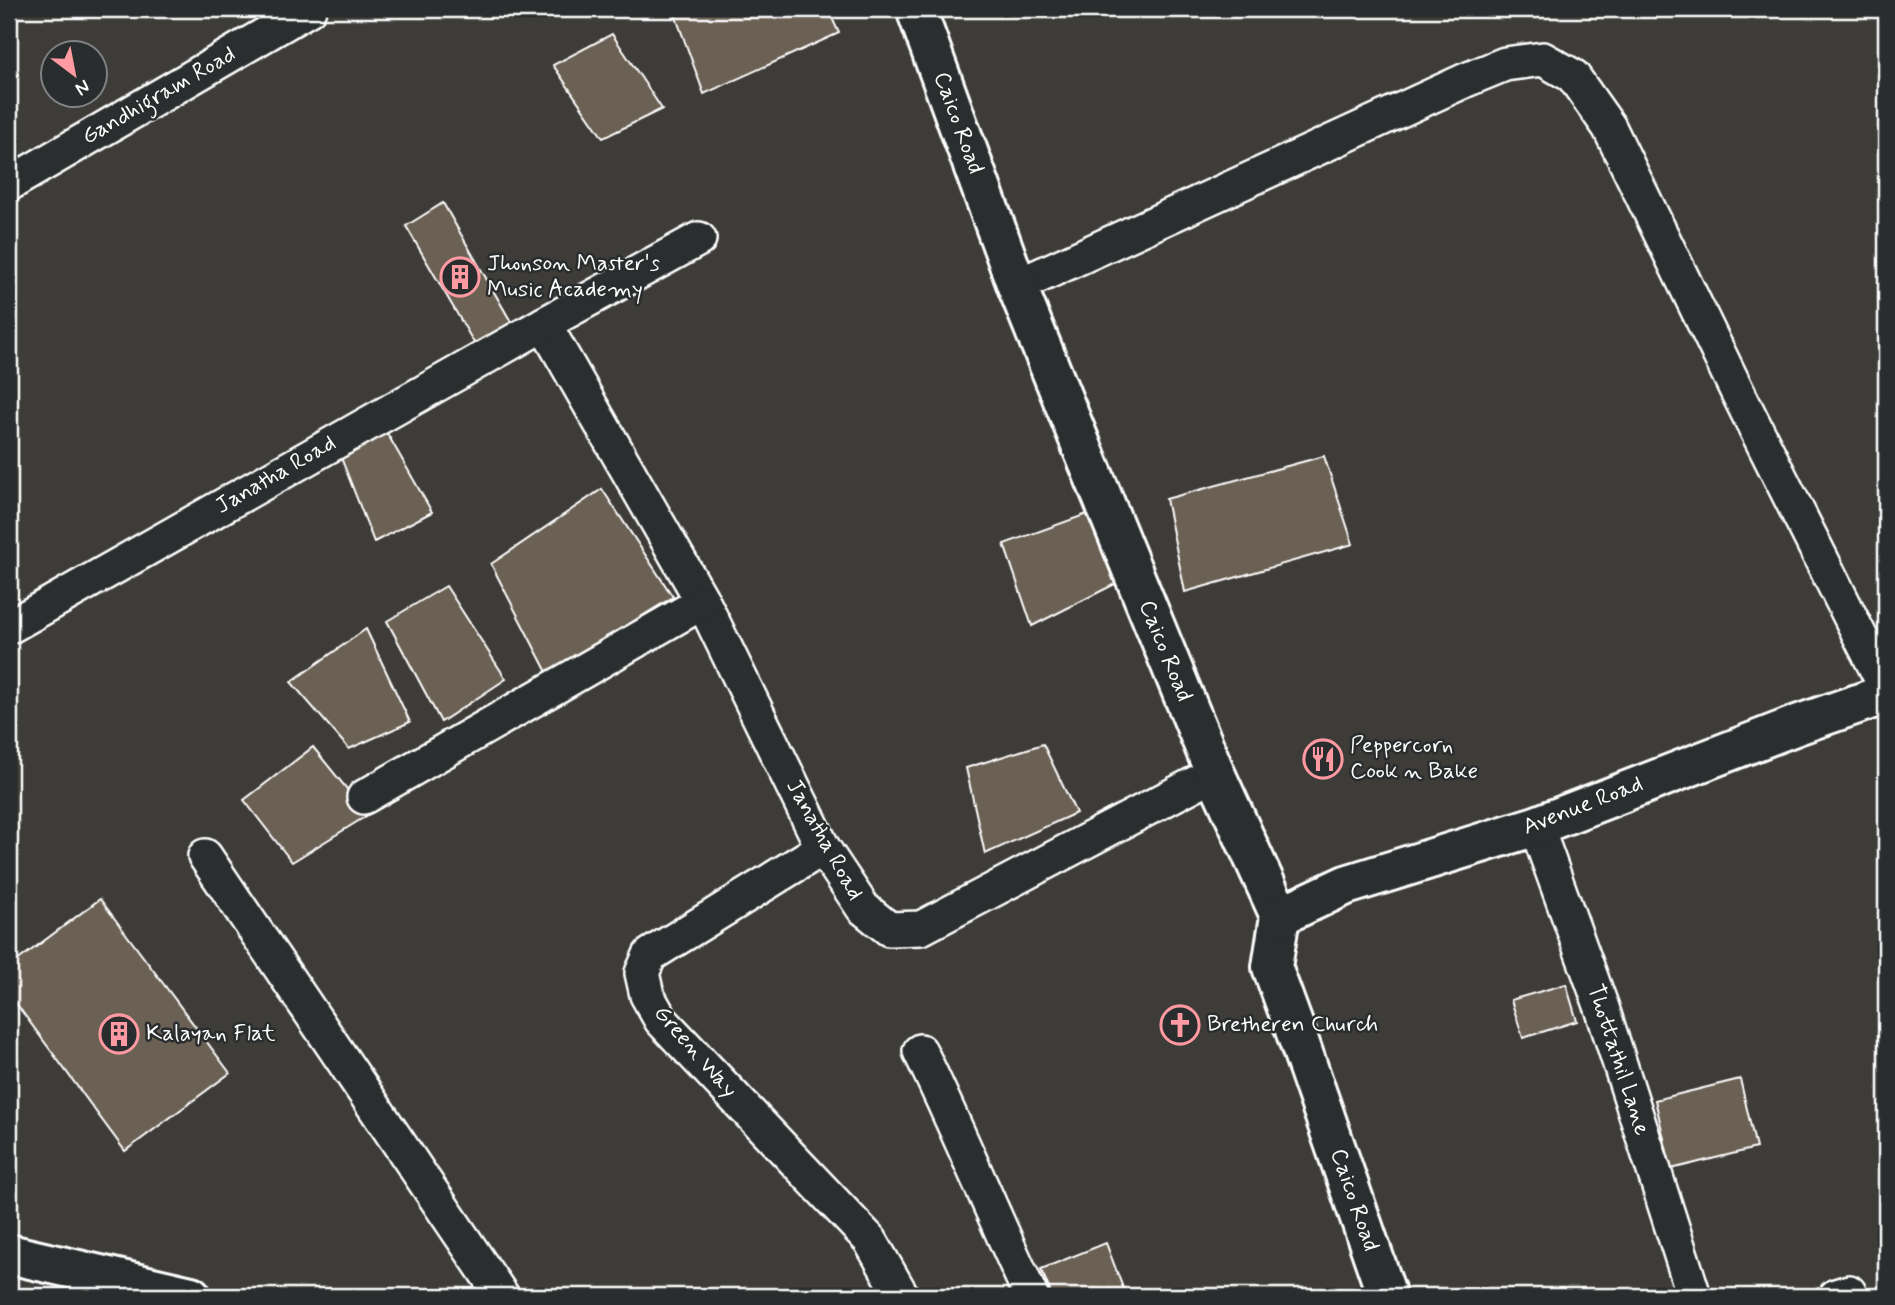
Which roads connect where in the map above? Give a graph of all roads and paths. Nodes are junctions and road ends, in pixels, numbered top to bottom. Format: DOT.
graph roads {
  1 [pos="309,9"];
  2 [pos="916,9"];
  3 [pos="9,184"];
  4 [pos="698,239"];
  5 [pos="1017,286"];
  6 [pos="544,324"];
  7 [pos="703,602"];
  8 [pos="9,627"];
  9 [pos="1886,688"];
  10 [pos="1886,694"];
  11 [pos="1215,773"];
  12 [pos="364,797"];
  13 [pos="1536,826"];
  14 [pos="823,848"];
  15 [pos="205,856"];
  16 [pos="1280,916"];
  17 [pos="920,1051"];
  18 [pos="9,1254"];
  19 [pos="191,1296"];
  20 [pos="502,1296"];
  21 [pos="902,1296"];
  22 [pos="1031,1296"];
  23 [pos="1387,1296"];
  24 [pos="1694,1296"];
  1 -- 3 [label="street, Gandhigram Road"];
  2 -- 5 [label="street, Caico Road"];
  4 -- 6 [label="street, Janatha Road"];
  5 -- 9 [label="street"];
  5 -- 11 [label="street, Caico Road"];
  6 -- 7 [label="street, Janatha Road"];
  6 -- 8 [label="street, Janatha Road"];
  7 -- 12 [label="street"];
  7 -- 14 [label="street, Janatha Road"];
  10 -- 13 [label="street, Avenue Road"];
  11 -- 14 [label="street, Janatha Road"];
  11 -- 16 [label="street, Caico Road"];
  13 -- 16 [label="street, Avenue Road"];
  13 -- 24 [label="street, Thottathil Lane"];
  14 -- 21 [label="street, Green Way"];
  15 -- 20 [label="street"];
  16 -- 23 [label="street, Caico Road"];
  17 -- 22 [label="street"];
  18 -- 19 [label="street"];
}
